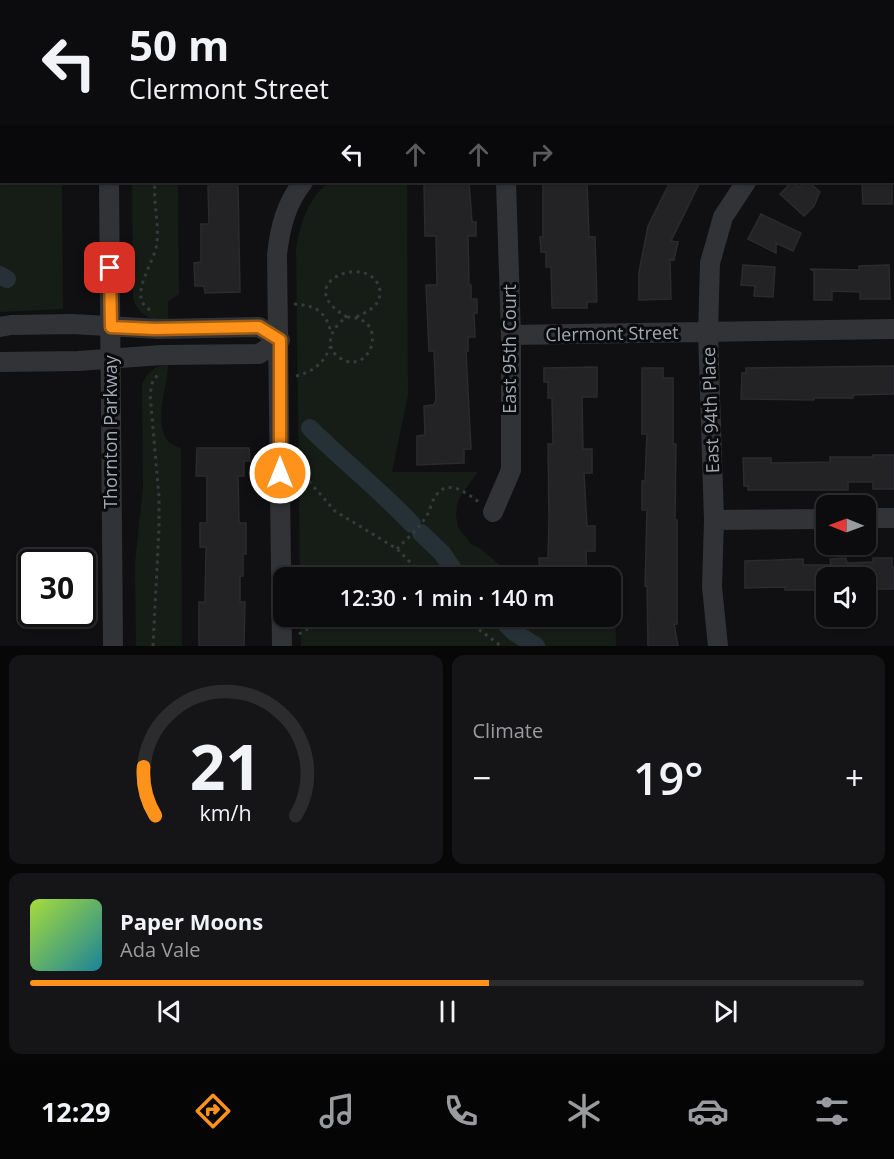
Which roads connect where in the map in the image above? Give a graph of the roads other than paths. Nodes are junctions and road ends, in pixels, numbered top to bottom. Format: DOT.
graph roads {
  1 [pos="109,183"];
  2 [pos="302,183"];
  3 [pos="506,183"];
  4 [pos="745,183"];
  5 [pos="0,327"];
  6 [pos="111,327"];
  7 [pos="894,329"];
  8 [pos="708,332"];
  9 [pos="511,335"];
  10 [pos="280,340"];
  11 [pos="111,359"];
  12 [pos="0,362"];
  13 [pos="493,512"];
  14 [pos="894,518"];
  15 [pos="816,519"];
  16 [pos="876,519"];
  17 [pos="714,520"];
  18 [pos="290,640"];
  19 [pos="113,646"];
  20 [pos="718,646"];
  1 -- 6 [label="street, Thornton Parkway"];
  2 -- 10 [label="street"];
  3 -- 9 [label="street, East 95th Court"];
  4 -- 8 [label="street, East 94th Place"];
  5 -- 6 [label="street"];
  6 -- 10 [label="street"];
  6 -- 11 [label="street, Thornton Parkway"];
  7 -- 8 [label="street, Clermont Street"];
  8 -- 9 [label="street, Clermont Street"];
  8 -- 17 [label="street, East 94th Place"];
  9 -- 13 [label="street, East 95th Court"];
  10 -- 11 [label="street"];
  10 -- 18 [label="street"];
  11 -- 12 [label="street"];
  11 -- 19 [label="street, Thornton Parkway"];
  14 -- 16 [label="street"];
  15 -- 17 [label="street"];
  17 -- 20 [label="street, East 94th Place"];
}
